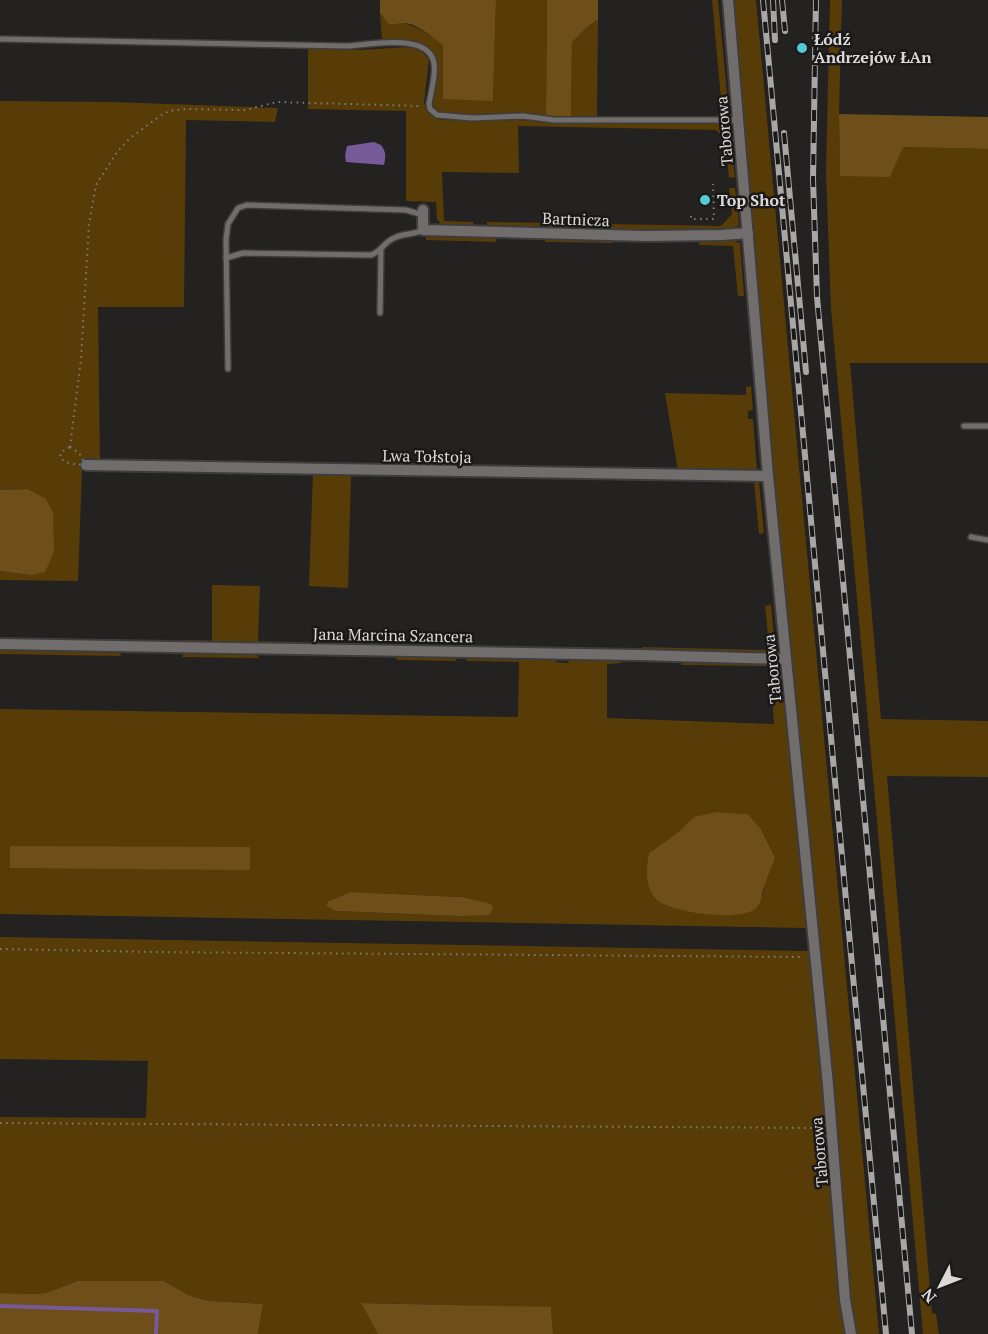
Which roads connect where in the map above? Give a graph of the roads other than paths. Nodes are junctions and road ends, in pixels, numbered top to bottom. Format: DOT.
graph roads {
  1 [pos="728,0"];
  2 [pos="0,39"];
  3 [pos="738,120"];
  4 [pos="423,213"];
  5 [pos="423,230"];
  6 [pos="748,233"];
  7 [pos="381,249"];
  8 [pos="226,258"];
  9 [pos="380,313"];
  10 [pos="228,369"];
  11 [pos="964,426"];
  12 [pos="988,426"];
  13 [pos="86,465"];
  14 [pos="768,476"];
  15 [pos="971,537"];
  16 [pos="988,540"];
  17 [pos="0,644"];
  18 [pos="786,659"];
  19 [pos="851,1334"];
  1 -- 3 [label="street, Taborowa"];
  2 -- 3 [label="lane"];
  3 -- 6 [label="street, Taborowa"];
  4 -- 5 [label="street"];
  4 -- 8 [label="lane"];
  5 -- 6 [label="street, Bartnicza"];
  5 -- 7 [label="lane"];
  6 -- 14 [label="street, Taborowa"];
  7 -- 8 [label="lane"];
  7 -- 9 [label="lane"];
  8 -- 10 [label="lane"];
  11 -- 12 [label="lane"];
  13 -- 14 [label="street, Lwa Tołstoja"];
  14 -- 18 [label="street, Taborowa"];
  15 -- 16 [label="lane"];
  17 -- 18 [label="street, Jana Marcina Szancera"];
  18 -- 19 [label="street, Taborowa"];
}
